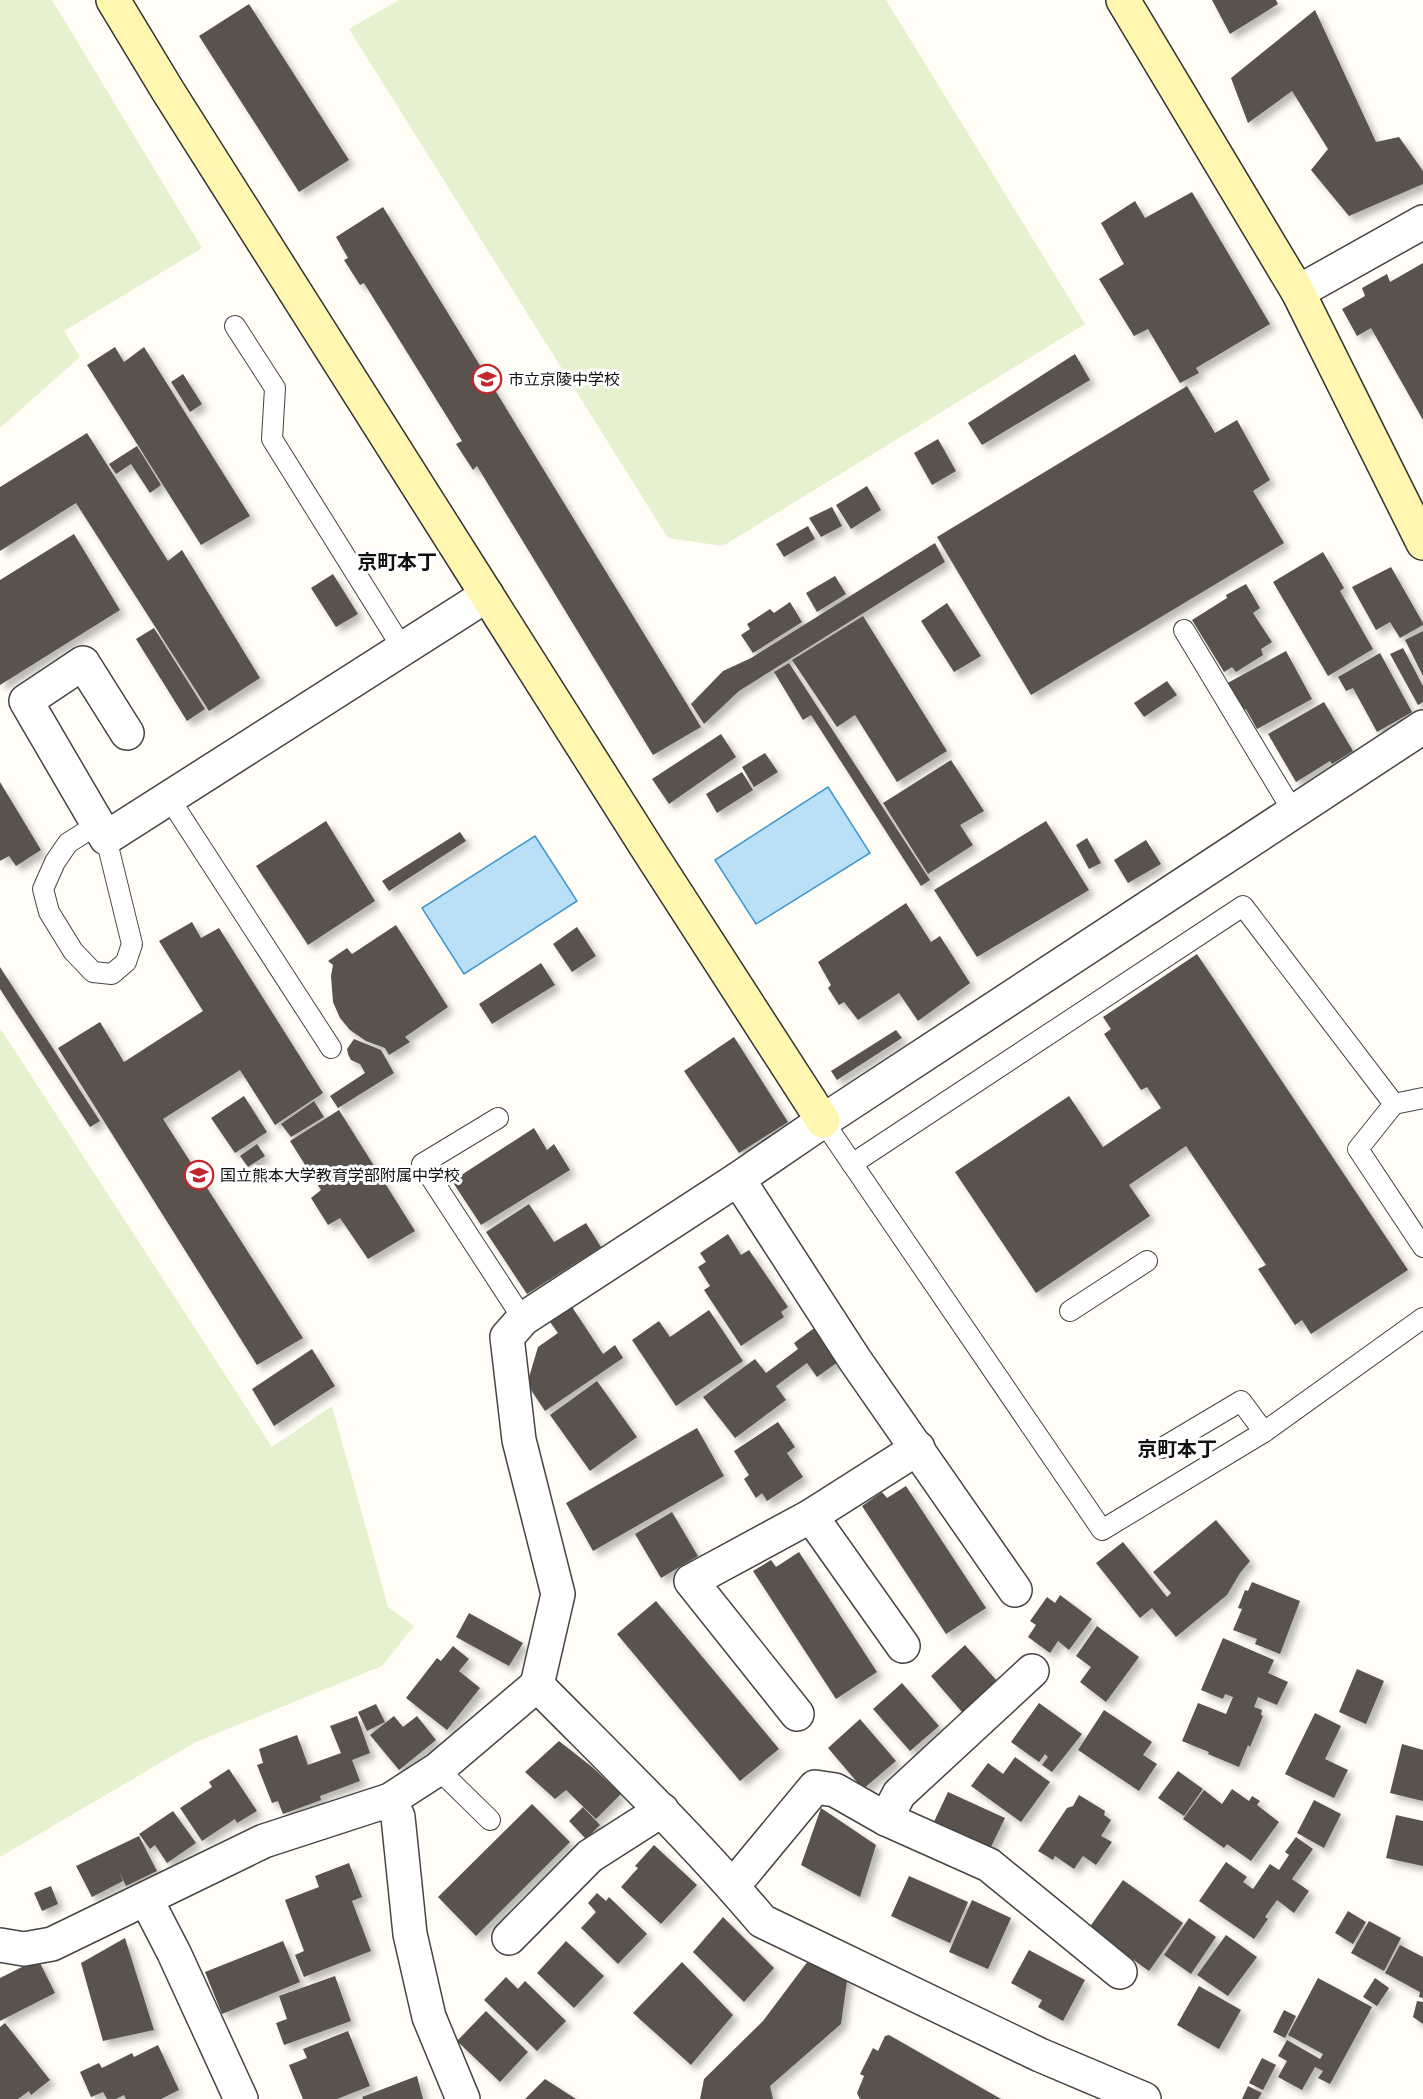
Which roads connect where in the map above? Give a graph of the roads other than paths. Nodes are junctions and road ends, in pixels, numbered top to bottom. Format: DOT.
graph roads {
  1 [pos="113,0"];
  2 [pos="1123,0"];
  3 [pos="1423,222"];
  4 [pos="1298,292"];
  5 [pos="235,326"];
  6 [pos="1423,543"];
  7 [pos="487,595"];
  8 [pos="1184,630"];
  9 [pos="403,649"];
  10 [pos="1423,727"];
  11 [pos="127,733"];
  12 [pos="169,798"];
  13 [pos="1294,813"];
  14 [pos="102,831"];
  15 [pos="331,1048"];
  16 [pos="1423,1098"];
  17 [pos="1394,1104"];
  18 [pos="498,1118"];
  19 [pos="823,1121"];
  20 [pos="852,1164"];
  21 [pos="738,1179"];
  22 [pos="1423,1247"];
  23 [pos="1147,1261"];
  24 [pos="1070,1311"];
  25 [pos="1423,1317"];
  26 [pos="523,1319"];
  27 [pos="1263,1432"];
  28 [pos="918,1448"];
  29 [pos="1162,1448"];
  30 [pos="811,1516"];
  31 [pos="1015,1590"];
  32 [pos="903,1646"];
  33 [pos="1032,1671"];
  34 [pos="537,1685"];
  35 [pos="797,1714"];
  36 [pos="438,1769"];
  37 [pos="390,1800"];
  38 [pos="662,1810"];
  39 [pos="886,1819"];
  40 [pos="490,1820"];
  41 [pos="733,1886"];
  42 [pos="146,1899"];
  43 [pos="510,1938"];
  44 [pos="0,1945"];
  45 [pos="1120,1972"];
  46 [pos="241,2099"];
  47 [pos="463,2099"];
  48 [pos="1144,2099"];
  1 -- 7 [label="street"];
  2 -- 4 [label="street"];
  3 -- 4 [label="street"];
  4 -- 6 [label="street"];
  5 -- 9 [label="lane"];
  7 -- 9 [label="street"];
  7 -- 19 [label="street"];
  8 -- 13 [label="lane"];
  9 -- 12 [label="street"];
  10 -- 13 [label="street"];
  11 -- 14 [label="street"];
  12 -- 14 [label="street"];
  12 -- 15 [label="lane"];
  13 -- 19 [label="street"];
  14 -- 14 [label="lane"];
  16 -- 17 [label="lane"];
  17 -- 20 [label="lane"];
  17 -- 22 [label="lane"];
  18 -- 26 [label="lane"];
  19 -- 20 [label="lane"];
  19 -- 21 [label="street"];
  20 -- 27 [label="lane"];
  21 -- 26 [label="street"];
  21 -- 28 [label="street"];
  23 -- 24 [label="lane"];
  25 -- 27 [label="lane"];
  26 -- 34 [label="street"];
  27 -- 29 [label="lane"];
  28 -- 30 [label="street"];
  28 -- 31 [label="street"];
  30 -- 32 [label="street"];
  30 -- 35 [label="street"];
  33 -- 39 [label="street"];
  34 -- 36 [label="street"];
  34 -- 38 [label="street"];
  36 -- 37 [label="street"];
  36 -- 40 [label="lane"];
  37 -- 42 [label="street"];
  37 -- 47 [label="street"];
  38 -- 41 [label="street"];
  38 -- 43 [label="street"];
  39 -- 41 [label="street"];
  39 -- 45 [label="street"];
  41 -- 48 [label="street"];
  42 -- 44 [label="street"];
  42 -- 46 [label="street"];
}
